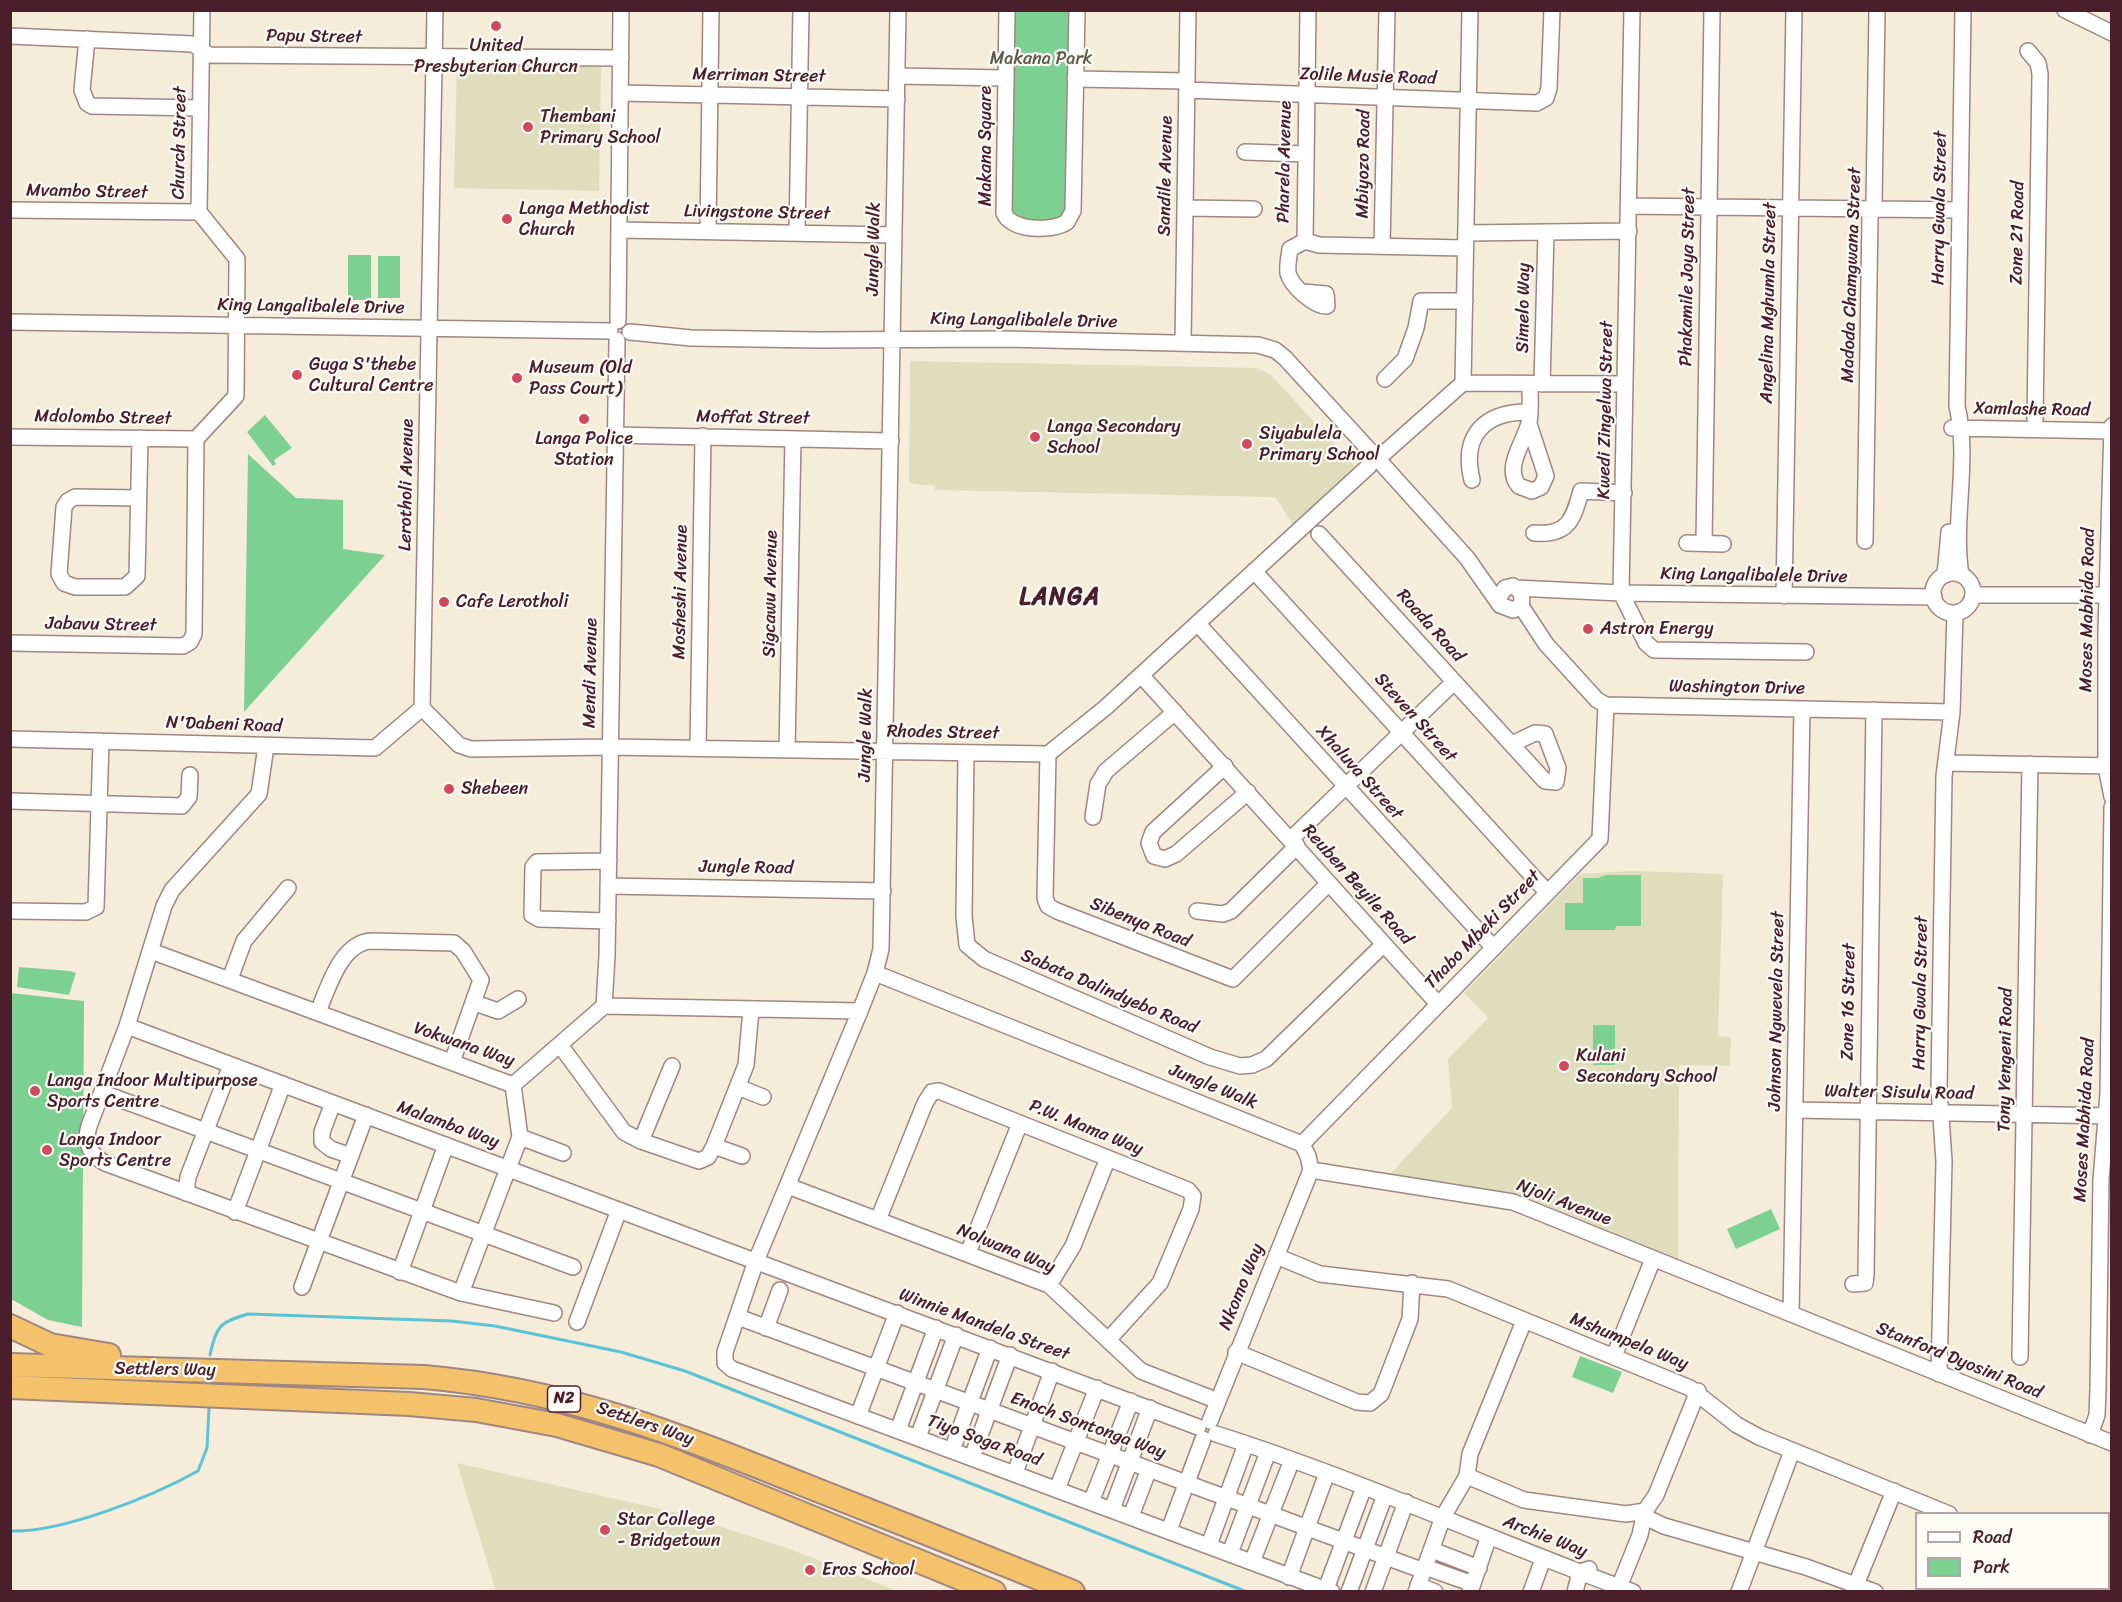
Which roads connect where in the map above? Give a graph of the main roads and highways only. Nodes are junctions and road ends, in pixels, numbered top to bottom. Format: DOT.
graph roads {
  1 [pos="10,1326"];
  2 [pos="10,1365"];
  3 [pos="178,1371"];
  4 [pos="10,1387"];
  5 [pos="994,1592"];
  6 [pos="1073,1592"];
  1 -- 3 [label="highway"];
  2 -- 3 [label="highway, Settlers Way / N2"];
  3 -- 6 [label="highway, Settlers Way / N2"];
  4 -- 5 [label="highway, Settlers Way / N2"];
}
